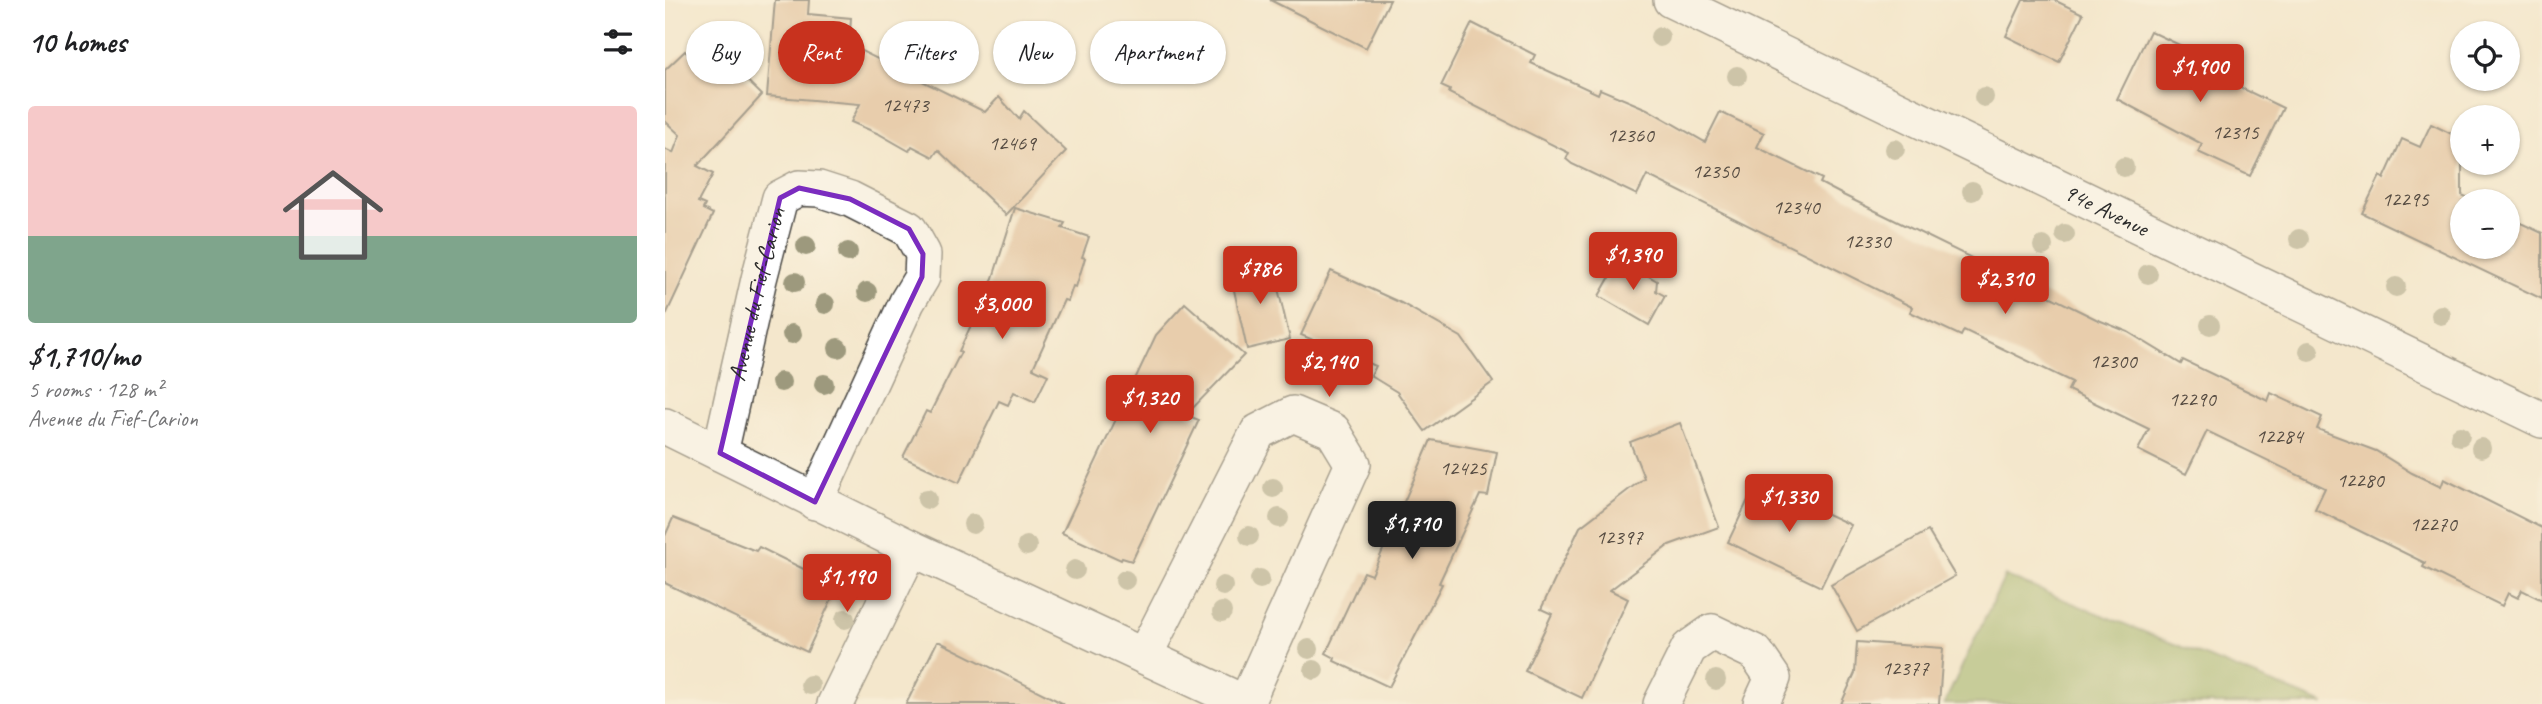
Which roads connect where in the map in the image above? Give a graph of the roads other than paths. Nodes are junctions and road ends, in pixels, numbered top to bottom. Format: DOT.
graph roads {
  1 [pos="1671,0"];
  2 [pos="2542,420"];
  3 [pos="665,426"];
  4 [pos="720,453"];
  5 [pos="815,502"];
  6 [pos="911,548"];
  7 [pos="1144,656"];
  8 [pos="835,704"];
  9 [pos="1247,704"];
  10 [pos="1661,704"];
  11 [pos="1761,704"];
  1 -- 2 [label="street, 94e Avenue"];
  3 -- 4 [label="street"];
  4 -- 5 [label="street"];
  4 -- 5 [label="street, Avenue du Fief-Carion"];
  5 -- 6 [label="street"];
  6 -- 7 [label="street"];
  6 -- 8 [label="street"];
  7 -- 9 [label="street"];
  7 -- 9 [label="street"];
  10 -- 11 [label="street"];
}
